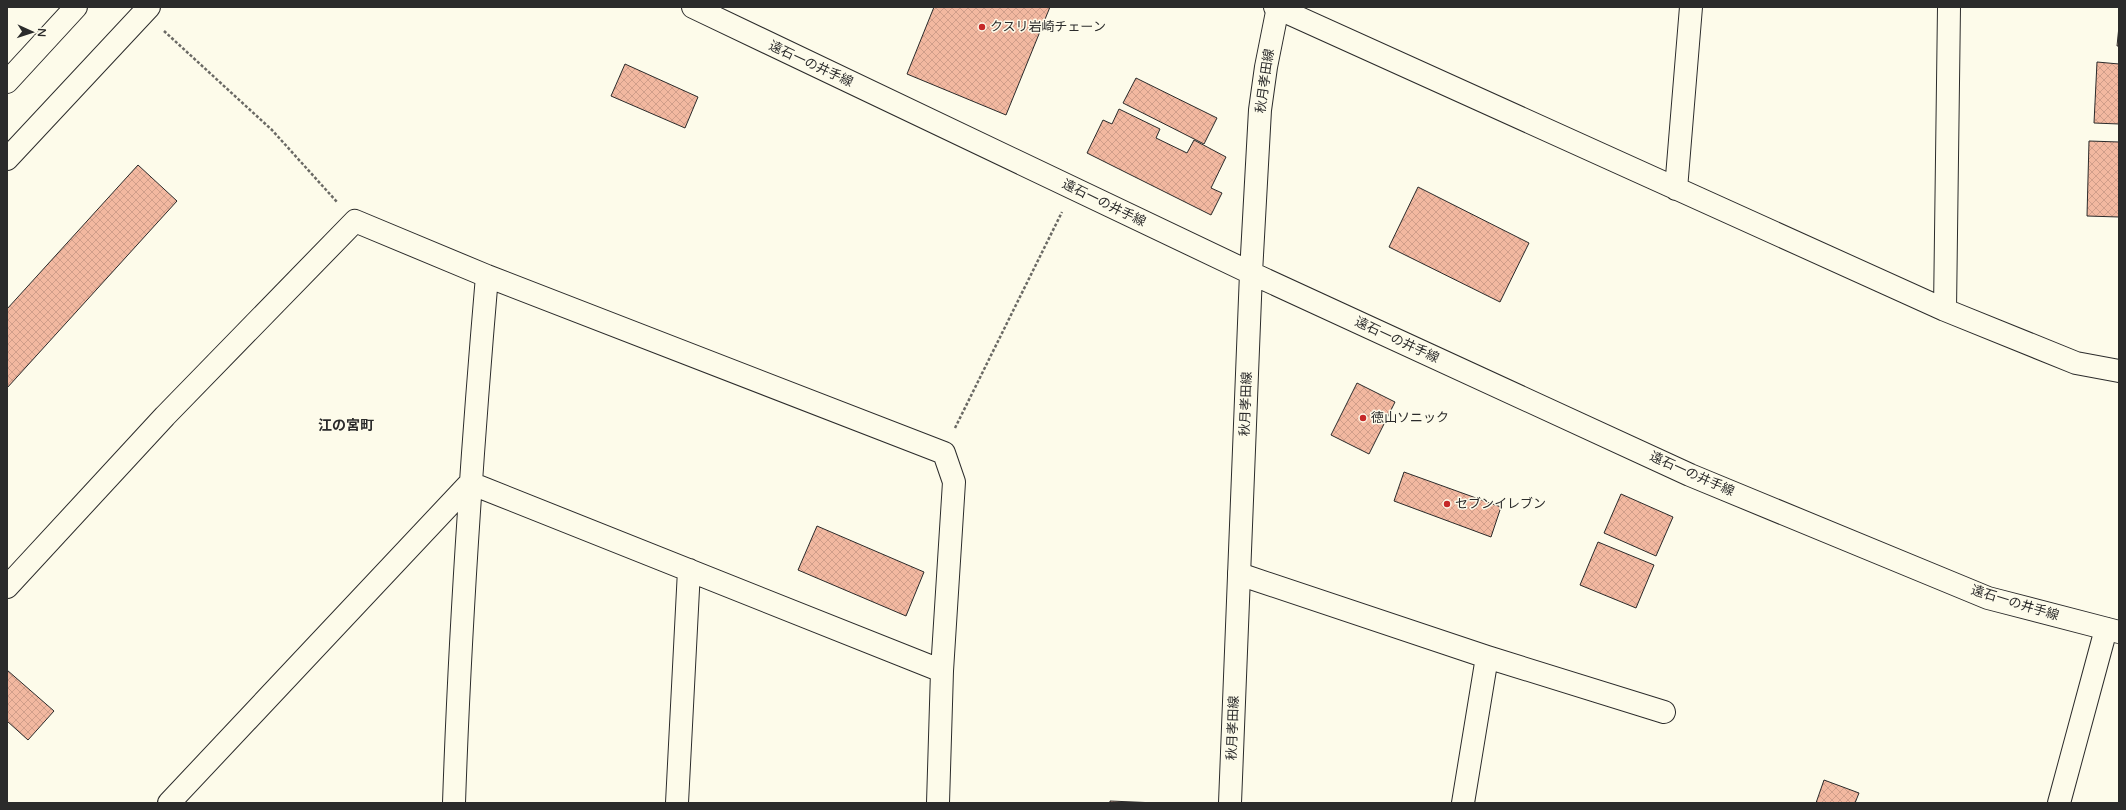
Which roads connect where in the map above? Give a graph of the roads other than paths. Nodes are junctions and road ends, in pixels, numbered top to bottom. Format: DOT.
graph roads {
  1 [pos="76,7"];
  2 [pos="692,7"];
  3 [pos="1277,7"];
  4 [pos="1691,7"];
  5 [pos="1949,7"];
  6 [pos="146,10"];
  7 [pos="7,82"];
  8 [pos="7,159"];
  9 [pos="1676,189"];
  10 [pos="1251,273"];
  11 [pos="487,276"];
  12 [pos="1945,310"];
  13 [pos="2119,371"];
  14 [pos="470,483"];
  15 [pos="689,570"];
  16 [pos="1239,574"];
  17 [pos="7,587"];
  18 [pos="2112,630"];
  19 [pos="1487,657"];
  20 [pos="942,671"];
  21 [pos="1664,712"];
  22 [pos="169,803"];
  23 [pos="454,803"];
  24 [pos="677,803"];
  25 [pos="938,803"];
  26 [pos="1230,803"];
  27 [pos="1463,803"];
  28 [pos="2059,803"];
  1 -- 7 [label="main road"];
  2 -- 10 [label="main road, 遠石一の井手線"];
  3 -- 9 [label="main road"];
  3 -- 10 [label="main road, 秋月孝田線"];
  4 -- 9 [label="main road"];
  5 -- 12 [label="main road"];
  6 -- 8 [label="main road"];
  9 -- 12 [label="main road"];
  10 -- 16 [label="main road, 秋月孝田線"];
  10 -- 18 [label="main road, 遠石一の井手線"];
  11 -- 14 [label="main road"];
  11 -- 17 [label="main road"];
  11 -- 20 [label="main road"];
  12 -- 13 [label="main road"];
  14 -- 15 [label="main road"];
  14 -- 22 [label="main road"];
  14 -- 23 [label="main road"];
  15 -- 20 [label="main road"];
  15 -- 24 [label="main road"];
  16 -- 19 [label="main road"];
  16 -- 26 [label="main road, 秋月孝田線"];
  18 -- 28 [label="main road"];
  19 -- 21 [label="main road"];
  19 -- 27 [label="main road"];
  20 -- 25 [label="main road"];
}
